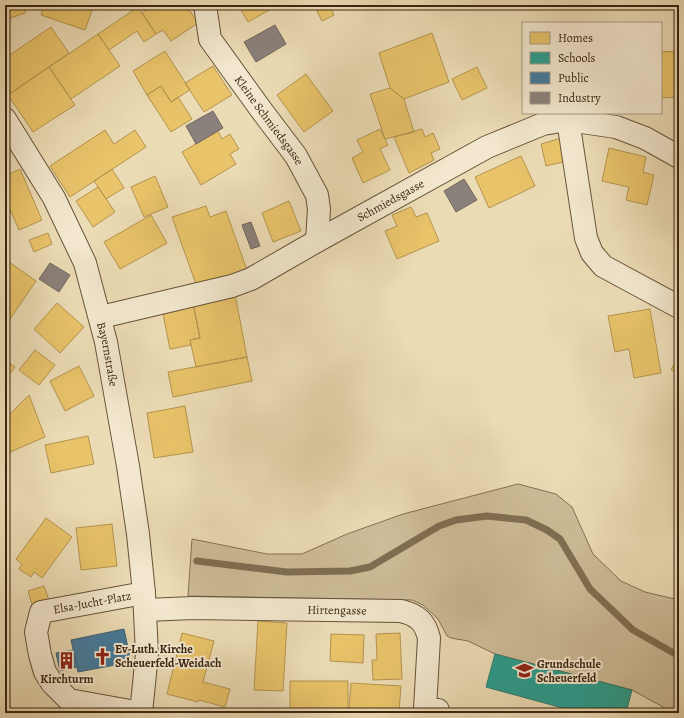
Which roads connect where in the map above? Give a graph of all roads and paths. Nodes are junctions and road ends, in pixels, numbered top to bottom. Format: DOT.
graph roads {
  1 [pos="205,5"];
  2 [pos="5,119"];
  3 [pos="568,120"];
  4 [pos="679,157"];
  5 [pos="317,241"];
  6 [pos="679,307"];
  7 [pos="101,317"];
  8 [pos="145,602"];
  9 [pos="438,710"];
  10 [pos="141,713"];
  1 -- 5 [label="street, Kleine Schmiedsgasse"];
  2 -- 7 [label="street, Bayernstraße"];
  3 -- 4 [label="street, Schmiedsgasse"];
  3 -- 5 [label="street, Schmiedsgasse"];
  3 -- 6 [label="street"];
  5 -- 7 [label="street, Schmiedsgasse"];
  7 -- 8 [label="street, Bayernstraße"];
  8 -- 9 [label="street, Hirtengasse"];
  8 -- 10 [label="street, Bayernstraße"];
  8 -- 10 [label="street, Elsa-Jucht-Platz"];
}
